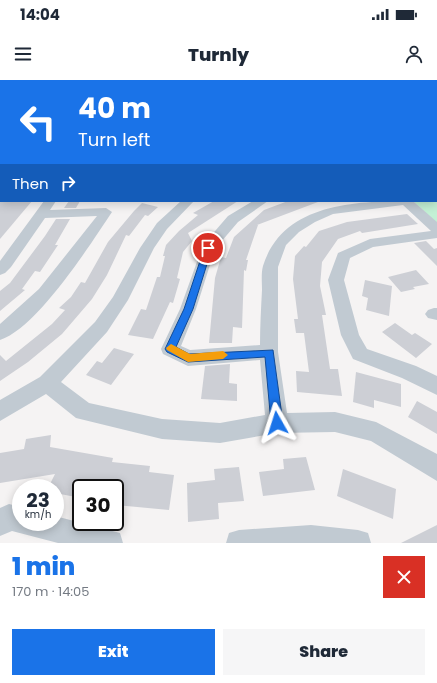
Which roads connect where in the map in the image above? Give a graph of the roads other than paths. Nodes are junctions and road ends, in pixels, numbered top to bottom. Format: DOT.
graph roads {
  1 [pos="49,202"];
  2 [pos="187,202"];
  3 [pos="260,202"];
  4 [pos="398,202"];
  5 [pos="407,202"];
  6 [pos="40,214"];
  7 [pos="437,229"];
  8 [pos="437,234"];
  9 [pos="0,270"];
  10 [pos="0,333"];
  11 [pos="269,352"];
  12 [pos="47,383"];
  13 [pos="437,386"];
  14 [pos="0,411"];
  15 [pos="277,423"];
  16 [pos="437,469"];
  17 [pos="12,518"];
  18 [pos="0,523"];
  19 [pos="63,531"];
  20 [pos="110,543"];
  21 [pos="239,543"];
  22 [pos="358,543"];
  1 -- 6 [label="street"];
  2 -- 12 [label="street"];
  3 -- 11 [label="street"];
  4 -- 11 [label="street"];
  5 -- 7 [label="street"];
  6 -- 9 [label="street"];
  6 -- 10 [label="street"];
  8 -- 13 [label="street"];
  11 -- 15 [label="street"];
  12 -- 14 [label="street"];
  12 -- 15 [label="street"];
  15 -- 16 [label="street"];
  17 -- 18 [label="street"];
  19 -- 20 [label="street"];
  21 -- 22 [label="street"];
}
